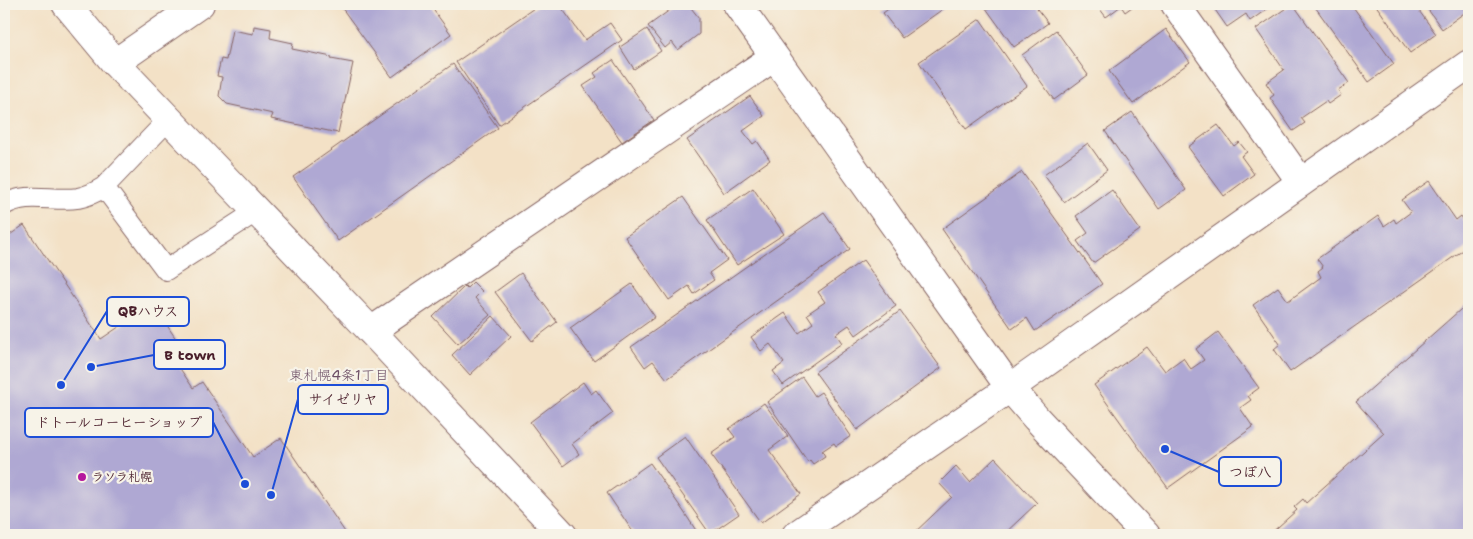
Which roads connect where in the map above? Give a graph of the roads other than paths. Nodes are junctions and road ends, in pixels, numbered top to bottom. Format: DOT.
graph roads {
  1 [pos="66,4"];
  2 [pos="200,4"];
  3 [pos="737,4"];
  4 [pos="1175,4"];
  5 [pos="774,57"];
  6 [pos="115,63"];
  7 [pos="1469,64"];
  8 [pos="169,119"];
  9 [pos="1301,182"];
  10 [pos="104,187"];
  11 [pos="4,205"];
  12 [pos="257,211"];
  13 [pos="370,331"];
  14 [pos="1010,388"];
  15 [pos="563,535"];
  16 [pos="796,535"];
  17 [pos="1146,535"];
  1 -- 6 [label="street"];
  2 -- 6 [label="street"];
  3 -- 5 [label="street"];
  4 -- 9 [label="street"];
  5 -- 13 [label="street"];
  5 -- 14 [label="street"];
  6 -- 8 [label="street"];
  7 -- 9 [label="street"];
  8 -- 10 [label="lane"];
  8 -- 12 [label="street"];
  9 -- 14 [label="street"];
  10 -- 11 [label="lane"];
  10 -- 12 [label="lane"];
  12 -- 13 [label="street"];
  13 -- 15 [label="street"];
  14 -- 16 [label="street"];
  14 -- 17 [label="street"];
}
